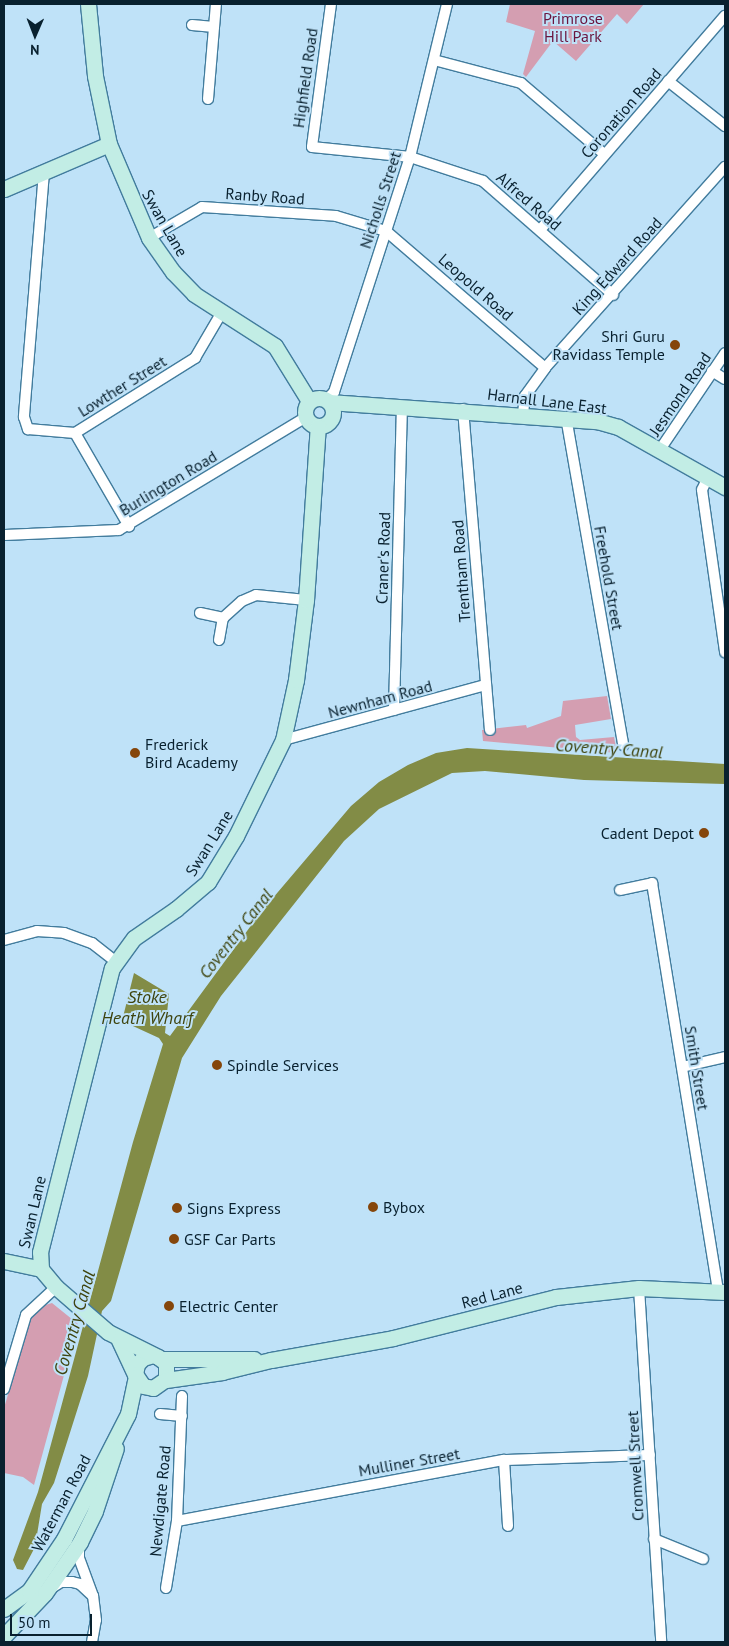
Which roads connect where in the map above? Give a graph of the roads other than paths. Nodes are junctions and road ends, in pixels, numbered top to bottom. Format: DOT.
graph roads {
  1 [pos="88,4"];
  2 [pos="216,4"];
  3 [pos="331,4"];
  4 [pos="447,4"];
  5 [pos="725,16"];
  6 [pos="192,25"];
  7 [pos="214,27"];
  8 [pos="434,60"];
  9 [pos="668,81"];
  10 [pos="208,99"];
  11 [pos="725,126"];
  12 [pos="109,144"];
  13 [pos="604,154"];
  14 [pos="410,157"];
  15 [pos="725,167"];
  16 [pos="44,172"];
  17 [pos="4,189"];
  18 [pos="540,230"];
  19 [pos="386,231"];
  20 [pos="149,238"];
  21 [pos="613,294"];
  22 [pos="222,312"];
  23 [pos="725,352"];
  24 [pos="546,368"];
  25 [pos="712,371"];
  26 [pos="725,379"];
  27 [pos="328,400"];
  28 [pos="309,401"];
  29 [pos="379,406"];
  30 [pos="402,406"];
  31 [pos="463,409"];
  32 [pos="523,414"];
  33 [pos="566,417"];
  34 [pos="318,421"];
  35 [pos="75,433"];
  36 [pos="659,451"];
  37 [pos="708,478"];
  38 [pos="725,487"];
  39 [pos="129,526"];
  40 [pos="4,535"];
  41 [pos="306,600"];
  42 [pos="200,613"];
  43 [pos="223,618"];
  44 [pos="219,640"];
  45 [pos="725,652"];
  46 [pos="485,685"];
  47 [pos="394,710"];
  48 [pos="490,730"];
  49 [pos="283,740"];
  50 [pos="623,745"];
  51 [pos="620,890"];
  52 [pos="4,940"];
  53 [pos="116,962"];
  54 [pos="725,1057"];
  55 [pos="682,1068"];
  56 [pos="4,1261"];
  57 [pos="41,1269"];
  58 [pos="56,1287"];
  59 [pos="639,1288"];
  60 [pos="721,1291"];
  61 [pos="113,1335"];
  62 [pos="157,1357"];
  63 [pos="271,1360"];
  64 [pos="135,1376"];
  65 [pos="159,1384"];
  66 [pos="4,1389"];
  67 [pos="182,1396"];
  68 [pos="128,1414"];
  69 [pos="160,1414"];
  70 [pos="182,1416"];
  71 [pos="121,1429"];
  72 [pos="650,1455"];
  73 [pos="504,1460"];
  74 [pos="177,1520"];
  75 [pos="508,1526"];
  76 [pos="654,1539"];
  77 [pos="80,1542"];
  78 [pos="703,1559"];
  79 [pos="66,1563"];
  80 [pos="85,1574"];
  81 [pos="166,1588"];
  82 [pos="29,1591"];
  83 [pos="46,1593"];
  84 [pos="93,1596"];
  85 [pos="4,1609"];
  86 [pos="32,1609"];
  87 [pos="4,1636"];
  88 [pos="7,1642"];
  89 [pos="92,1642"];
  90 [pos="660,1642"];
  1 -- 12 [label="street, Swan Lane"];
  2 -- 7 [label="street"];
  3 -- 14 [label="street, Highfield Road"];
  4 -- 8 [label="street, Nicholls Street"];
  5 -- 9 [label="street, Coronation Road"];
  6 -- 7 [label="street"];
  7 -- 10 [label="street"];
  8 -- 13 [label="street"];
  8 -- 14 [label="street, Nicholls Street"];
  9 -- 11 [label="street"];
  9 -- 13 [label="street, Coronation Road"];
  12 -- 16 [label="street"];
  12 -- 20 [label="street, Swan Lane"];
  13 -- 18 [label="street, Coronation Road"];
  14 -- 18 [label="street, Alfred Road"];
  14 -- 19 [label="street, Nicholls Street"];
  15 -- 21 [label="street, King Edward Road"];
  16 -- 17 [label="street"];
  16 -- 35 [label="street, Lowther Street"];
  18 -- 21 [label="street, Alfred Road"];
  19 -- 20 [label="street, Ranby Road"];
  19 -- 24 [label="street, Leopold Road"];
  19 -- 27 [label="street, Nicholls Street"];
  20 -- 22 [label="street, Swan Lane"];
  21 -- 24 [label="street, King Edward Road"];
  22 -- 28 [label="street, Swan Lane"];
  22 -- 35 [label="street, Lowther Street"];
  23 -- 25 [label="street, Jesmond Road"];
  24 -- 32 [label="street, King Edward Road"];
  25 -- 26 [label="street"];
  25 -- 36 [label="street, Jesmond Road"];
  27 -- 28 [label="street"];
  27 -- 29 [label="street, Harnall Lane East"];
  27 -- 34 [label="street"];
  28 -- 34 [label="street"];
  29 -- 30 [label="street, Harnall Lane East"];
  29 -- 34 [label="street, Harnall Lane East"];
  30 -- 31 [label="street, Harnall Lane East"];
  30 -- 47 [label="street, Craner's Road"];
  31 -- 32 [label="street, Harnall Lane East"];
  31 -- 46 [label="street, Trentham Road"];
  32 -- 33 [label="street, Harnall Lane East"];
  33 -- 36 [label="street, Harnall Lane East"];
  33 -- 50 [label="street, Freehold Street"];
  34 -- 39 [label="street, Burlington Road"];
  34 -- 41 [label="street, Swan Lane"];
  35 -- 39 [label="street"];
  36 -- 37 [label="street, Harnall Lane East"];
  37 -- 38 [label="street, Harnall Lane East"];
  37 -- 45 [label="street"];
  39 -- 40 [label="street, Burlington Road"];
  41 -- 43 [label="street"];
  41 -- 49 [label="street, Swan Lane"];
  42 -- 43 [label="street"];
  43 -- 44 [label="street"];
  46 -- 47 [label="street, Newnham Road"];
  46 -- 48 [label="street, Trentham Road"];
  47 -- 49 [label="street, Newnham Road"];
  49 -- 53 [label="street, Swan Lane"];
  51 -- 55 [label="street, Smith Street"];
  52 -- 53 [label="street"];
  53 -- 57 [label="street, Swan Lane"];
  54 -- 55 [label="street"];
  55 -- 60 [label="street, Smith Street"];
  56 -- 57 [label="street"];
  57 -- 58 [label="street"];
  58 -- 61 [label="street"];
  58 -- 66 [label="street"];
  59 -- 60 [label="street, Red Lane"];
  59 -- 63 [label="street, Red Lane"];
  59 -- 72 [label="street, Cromwell Street"];
  61 -- 62 [label="street"];
  61 -- 64 [label="street"];
  62 -- 63 [label="street, Red Lane"];
  62 -- 64 [label="street"];
  62 -- 65 [label="street"];
  63 -- 65 [label="street, Red Lane"];
  64 -- 65 [label="street"];
  64 -- 68 [label="street, Waterman Road"];
  65 -- 68 [label="street, Waterman Road"];
  67 -- 70 [label="street, Newdigate Road"];
  68 -- 71 [label="street, Waterman Road"];
  69 -- 70 [label="street"];
  70 -- 74 [label="street, Newdigate Road"];
  71 -- 77 [label="street, Waterman Road"];
  71 -- 82 [label="street, Waterman Road"];
  72 -- 73 [label="street, Mulliner Street"];
  72 -- 76 [label="street, Cromwell Street"];
  73 -- 74 [label="street, Mulliner Street"];
  73 -- 75 [label="street"];
  74 -- 81 [label="street, Newdigate Road"];
  76 -- 78 [label="street"];
  76 -- 90 [label="street, Cromwell Street"];
  77 -- 79 [label="street, Waterman Road"];
  77 -- 80 [label="street, Waterman Road"];
  79 -- 80 [label="street, Waterman Road"];
  79 -- 82 [label="street, Waterman Road"];
  79 -- 83 [label="street, Waterman Road"];
  80 -- 84 [label="street, Waterman Road"];
  82 -- 85 [label="street, Waterman Road"];
  83 -- 84 [label="street, Waterman Road"];
  83 -- 86 [label="street, Waterman Road"];
  84 -- 89 [label="street, Waterman Road"];
  86 -- 87 [label="street, Waterman Road"];
  86 -- 88 [label="street"];
}
